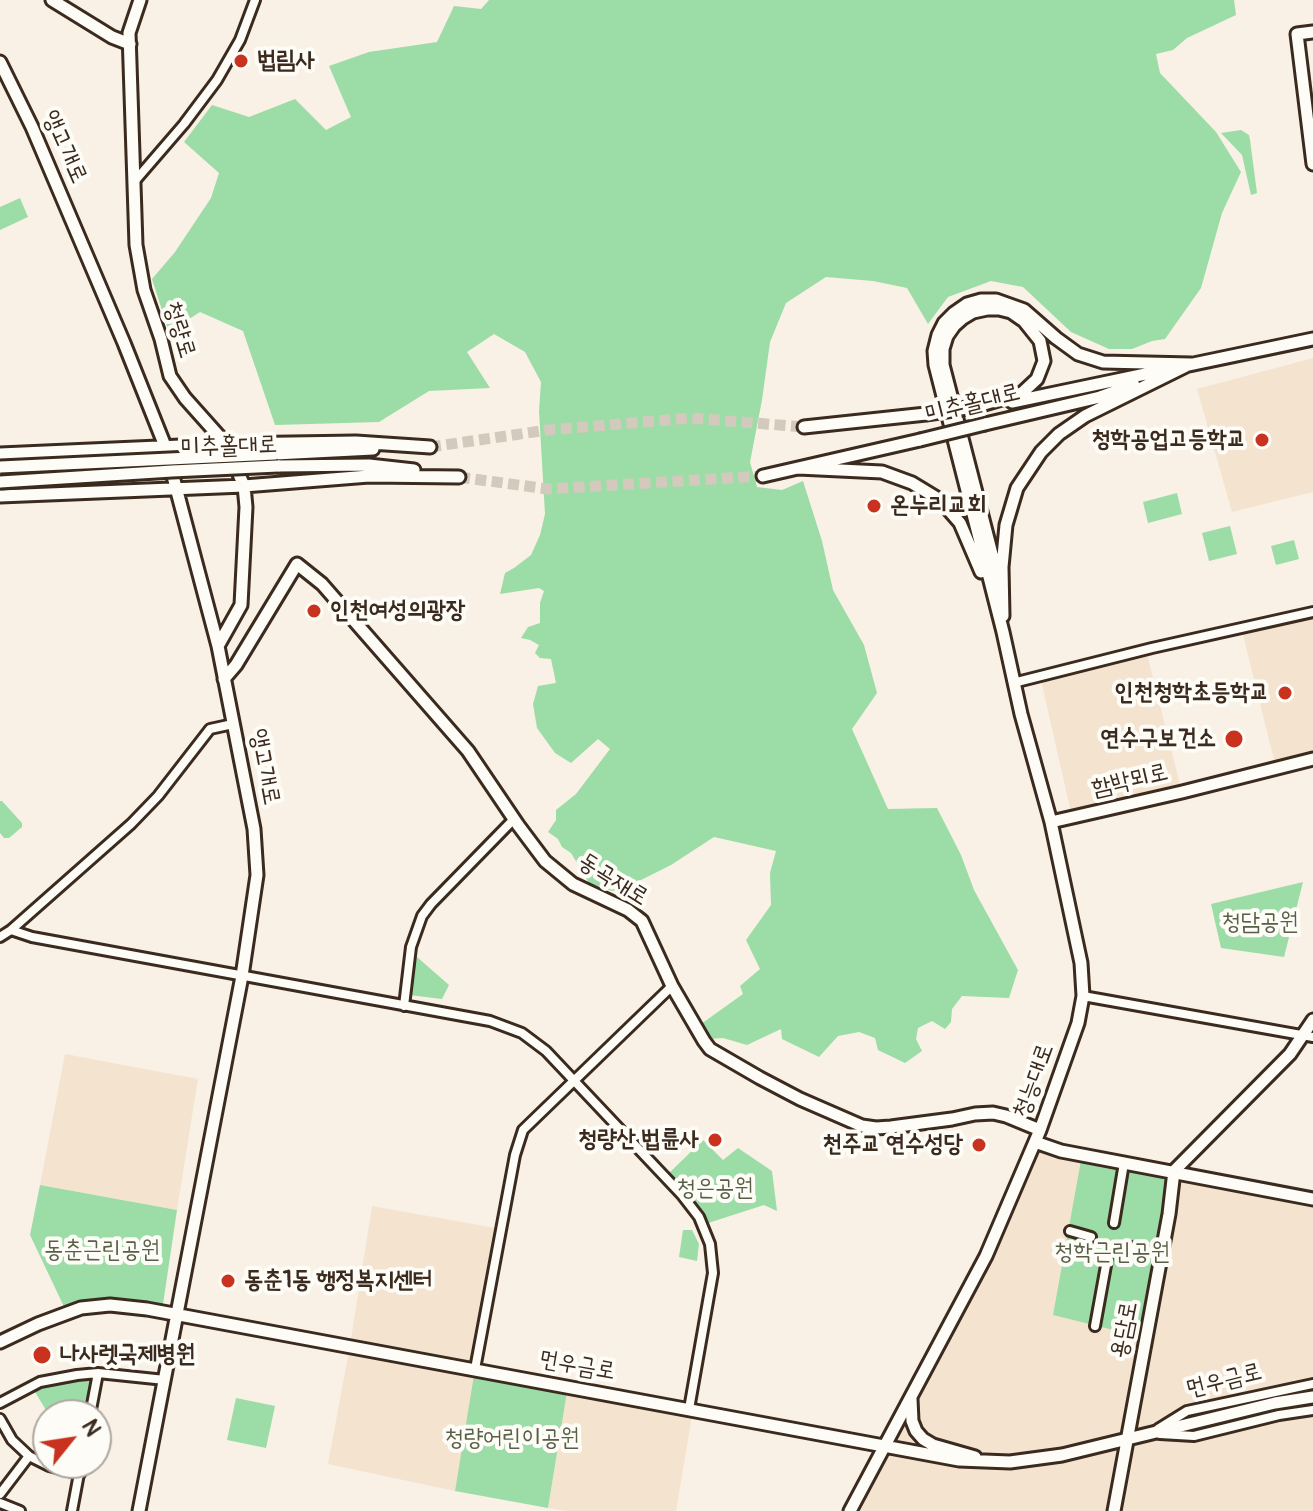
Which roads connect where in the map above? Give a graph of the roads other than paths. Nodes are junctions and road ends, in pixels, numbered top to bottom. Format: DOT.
graph roads {
  1 [pos="52,0"];
  2 [pos="140,0"];
  3 [pos="255,0"];
  4 [pos="1313,32"];
  5 [pos="130,44"];
  6 [pos="0,62"];
  7 [pos="1313,164"];
  8 [pos="134,182"];
  9 [pos="1313,339"];
  10 [pos="1191,364"];
  11 [pos="974,407"];
  12 [pos="804,427"];
  13 [pos="226,444"];
  14 [pos="165,446"];
  15 [pos="0,454"];
  16 [pos="276,460"];
  17 [pos="0,467"];
  18 [pos="798,468"];
  19 [pos="763,476"];
  20 [pos="0,482"];
  21 [pos="244,486"];
  22 [pos="176,488"];
  23 [pos="0,496"];
  24 [pos="1313,612"];
  25 [pos="1003,632"];
  26 [pos="218,646"];
  27 [pos="224,679"];
  28 [pos="1013,683"];
  29 [pos="233,724"];
  30 [pos="1313,759"];
  31 [pos="514,819"];
  32 [pos="1051,822"];
  33 [pos="11,930"];
  34 [pos="0,937"];
  35 [pos="242,976"];
  36 [pos="672,986"];
  37 [pos="1083,996"];
  38 [pos="404,1006"];
  39 [pos="1313,1020"];
  40 [pos="1308,1036"];
  41 [pos="573,1080"];
  42 [pos="1038,1136"];
  43 [pos="1124,1163"];
  44 [pos="1174,1171"];
  45 [pos="1313,1199"];
  46 [pos="1114,1223"];
  47 [pos="1070,1231"];
  48 [pos="1091,1237"];
  49 [pos="1127,1246"];
  50 [pos="1162,1254"];
  51 [pos="1107,1260"];
  52 [pos="178,1313"];
  53 [pos="1095,1326"];
  54 [pos="0,1342"];
  55 [pos="475,1369"];
  56 [pos="98,1373"];
  57 [pos="165,1380"];
  58 [pos="1313,1384"];
  59 [pos="912,1396"];
  60 [pos="1313,1397"];
  61 [pos="93,1399"];
  62 [pos="0,1403"];
  63 [pos="689,1409"];
  64 [pos="1313,1410"];
  65 [pos="0,1419"];
  66 [pos="1151,1433"];
  67 [pos="1128,1438"];
  68 [pos="885,1445"];
  69 [pos="29,1456"];
  70 [pos="32,1458"];
  71 [pos="991,1462"];
  72 [pos="79,1479"];
  73 [pos="0,1494"];
  74 [pos="0,1503"];
  75 [pos="20,1511"];
  76 [pos="72,1511"];
  77 [pos="139,1511"];
  78 [pos="850,1511"];
  79 [pos="1114,1511"];
  1 -- 5 [label="main road"];
  2 -- 5 [label="main road, 청량로"];
  3 -- 8 [label="street"];
  4 -- 7 [label="main road"];
  5 -- 8 [label="main road, 청량로"];
  6 -- 14 [label="main road, 앵고개로"];
  8 -- 13 [label="main road, 청량로"];
  9 -- 10 [label="main road, 미추홀대로"];
  10 -- 11 [label="main road, 미추홀대로"];
  10 -- 18 [label="main road, 미추홀대로, bridge"];
  10 -- 25 [label="main road"];
  10 -- 25 [label="main road"];
  11 -- 12 [label="main road, 미추홀대로, bridge"];
  11 -- 25 [label="main road"];
  13 -- 14 [label="main road"];
  13 -- 16 [label="main road, 미추홀대로"];
  13 -- 21 [label="main road, 청량로"];
  14 -- 15 [label="main road"];
  14 -- 22 [label="main road, 앵고개로"];
  16 -- 17 [label="main road, 미추홀대로, bridge"];
  16 -- 20 [label="main road, 미추홀대로, bridge"];
  16 -- 21 [label="main road, 미추홀대로"];
  18 -- 19 [label="main road, 미추홀대로"];
  18 -- 25 [label="main road"];
  21 -- 22 [label="main road"];
  21 -- 26 [label="main road, 청량로"];
  22 -- 23 [label="main road"];
  22 -- 26 [label="main road, 앵고개로"];
  24 -- 28 [label="street"];
  25 -- 28 [label="main road, 청능대로"];
  26 -- 27 [label="main road, 앵고개로"];
  27 -- 29 [label="main road, 앵고개로"];
  27 -- 31 [label="main road, 동곡재로"];
  28 -- 32 [label="main road, 청능대로"];
  29 -- 33 [label="street"];
  29 -- 35 [label="main road, 앵고개로"];
  30 -- 32 [label="main road, 함박뫼로"];
  31 -- 36 [label="main road, 동곡재로"];
  31 -- 38 [label="street"];
  32 -- 37 [label="main road, 청능대로"];
  33 -- 34 [label="street"];
  33 -- 35 [label="street"];
  35 -- 38 [label="street"];
  35 -- 52 [label="main road, 앵고개로"];
  36 -- 41 [label="street"];
  36 -- 42 [label="main road, 동곡재로"];
  37 -- 40 [label="street"];
  37 -- 42 [label="main road, 청능대로"];
  38 -- 41 [label="street"];
  39 -- 40 [label="main road"];
  40 -- 44 [label="main road"];
  41 -- 55 [label="street"];
  41 -- 63 [label="street"];
  42 -- 43 [label="main road, 동곡재로"];
  42 -- 59 [label="main road, 청능대로"];
  43 -- 44 [label="main road, 동곡재로"];
  43 -- 46 [label="street"];
  44 -- 45 [label="main road, 동곡재로"];
  44 -- 50 [label="main road, 용담로"];
  47 -- 48 [label="street"];
  49 -- 50 [label="street"];
  50 -- 67 [label="main road, 용담로"];
  51 -- 53 [label="street"];
  52 -- 54 [label="main road, 먼우금로"];
  52 -- 55 [label="main road, 먼우금로"];
  52 -- 57 [label="main road, 앵고개로"];
  55 -- 63 [label="main road, 먼우금로"];
  56 -- 57 [label="street"];
  56 -- 61 [label="street"];
  56 -- 62 [label="street"];
  57 -- 77 [label="main road, 앵고개로"];
  58 -- 66 [label="street, 먼우금로"];
  59 -- 68 [label="main road, 청능대로"];
  59 -- 71 [label="main road"];
  60 -- 66 [label="main road, 먼우금로"];
  63 -- 68 [label="main road, 먼우금로"];
  64 -- 66 [label="street, 먼우금로"];
  65 -- 69 [label="street"];
  66 -- 67 [label="main road, 먼우금로"];
  67 -- 71 [label="main road, 먼우금로"];
  67 -- 79 [label="main road, 용담로"];
  68 -- 71 [label="main road, 먼우금로"];
  68 -- 78 [label="main road, 청능대로"];
  69 -- 70 [label="street"];
  69 -- 73 [label="street"];
  72 -- 76 [label="street"];
  74 -- 75 [label="street"];
}
